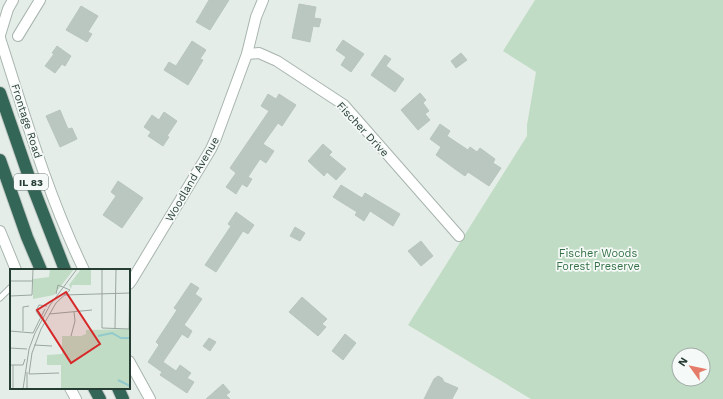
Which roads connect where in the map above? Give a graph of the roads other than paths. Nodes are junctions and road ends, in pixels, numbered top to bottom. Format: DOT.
graph roads {
  1 [pos="13,0"];
  2 [pos="40,0"];
  3 [pos="263,0"];
  4 [pos="0,36"];
  5 [pos="18,36"];
  6 [pos="247,54"];
  7 [pos="0,93"];
  8 [pos="0,160"];
  9 [pos="0,231"];
  10 [pos="459,236"];
  11 [pos="16,269"];
  12 [pos="41,269"];
  13 [pos="65,269"];
  14 [pos="84,269"];
  15 [pos="130,282"];
  16 [pos="10,288"];
  17 [pos="0,298"];
  18 [pos="130,363"];
  19 [pos="71,389"];
  20 [pos="95,389"];
  21 [pos="118,389"];
  22 [pos="76,399"];
  23 [pos="100,399"];
  24 [pos="123,399"];
  25 [pos="150,399"];
  1 -- 4 [label="street, Frontage Road"];
  2 -- 5 [label="street"];
  3 -- 6 [label="street, Woodland Avenue"];
  4 -- 14 [label="street, Frontage Road"];
  6 -- 10 [label="street, Fischer Drive"];
  6 -- 15 [label="street, Woodland Avenue"];
  7 -- 13 [label="highway, IL 83"];
  8 -- 12 [label="highway, IL 83"];
  9 -- 11 [label="street"];
  16 -- 17 [label="lane"];
  18 -- 25 [label="street"];
  19 -- 22 [label="street"];
  20 -- 23 [label="highway"];
  21 -- 24 [label="highway"];
}
